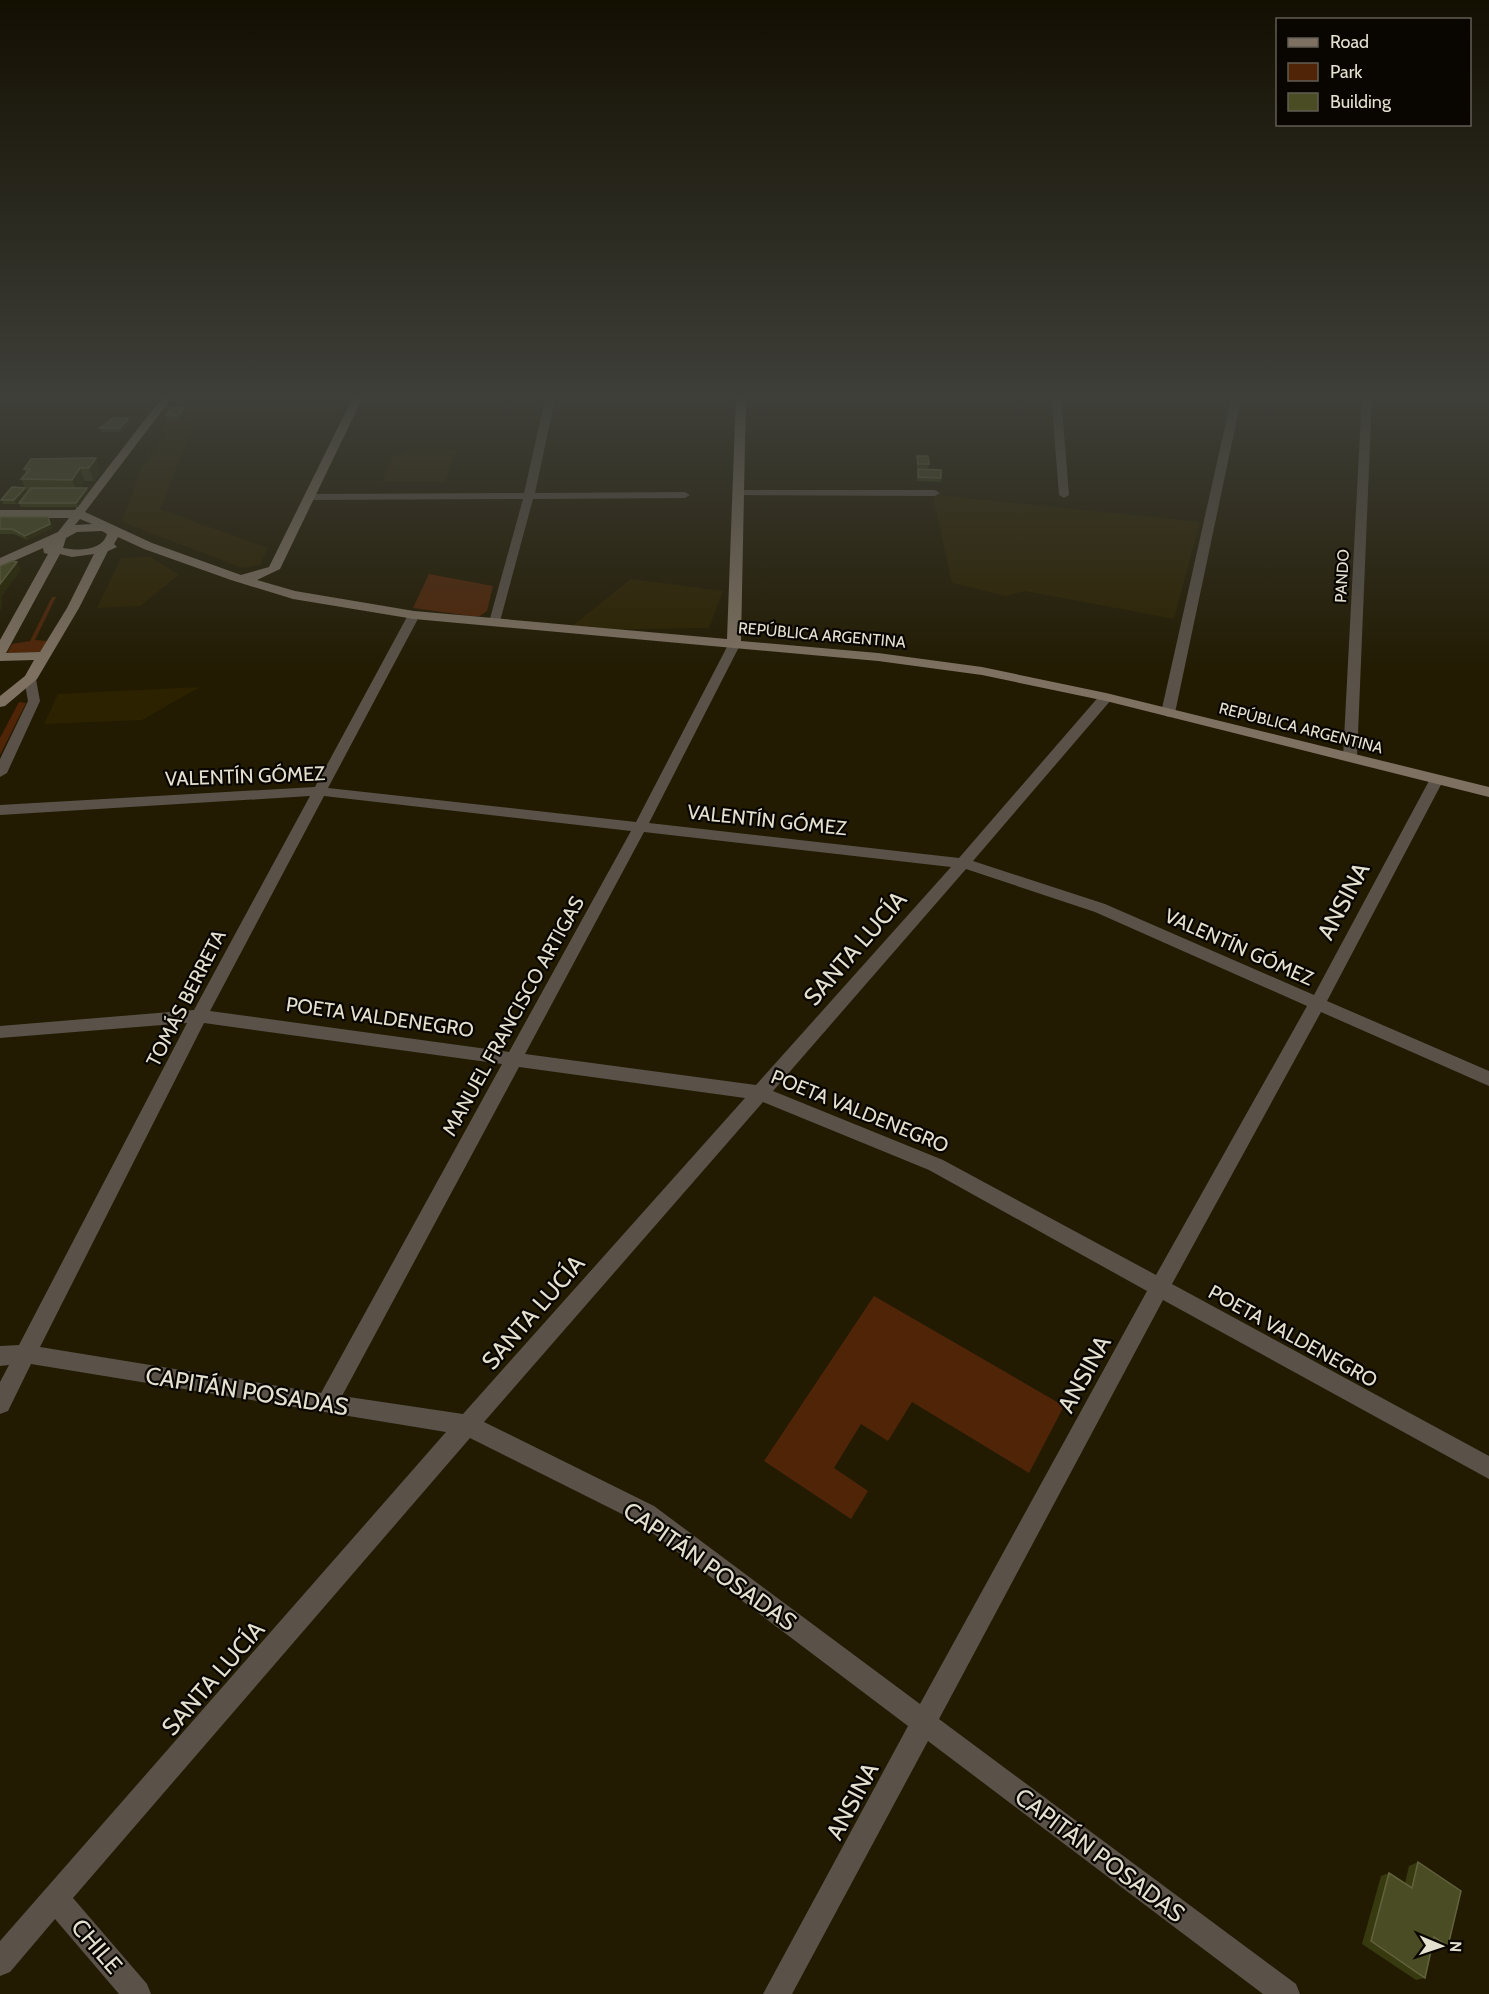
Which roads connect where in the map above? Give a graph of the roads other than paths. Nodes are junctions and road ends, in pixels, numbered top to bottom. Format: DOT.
graph roads {
  1 [pos="99,488"];
  2 [pos="313,488"];
  3 [pos="531,488"];
  4 [pos="737,488"];
  5 [pos="1063,488"];
  6 [pos="1217,488"];
  7 [pos="1363,488"];
  8 [pos="737,493"];
  9 [pos="935,493"];
  10 [pos="529,495"];
  11 [pos="685,495"];
  12 [pos="1064,495"];
  13 [pos="309,497"];
  14 [pos="0,514"];
  15 [pos="80,514"];
  16 [pos="105,527"];
  17 [pos="64,534"];
  18 [pos="148,546"];
  19 [pos="57,548"];
  20 [pos="103,548"];
  21 [pos="14,556"];
  22 [pos="0,563"];
  23 [pos="274,569"];
  24 [pos="235,577"];
  25 [pos="275,589"];
  26 [pos="414,615"];
  27 [pos="495,622"];
  28 [pos="734,645"];
  29 [pos="0,652"];
  30 [pos="45,656"];
  31 [pos="0,657"];
  32 [pos="30,679"];
  33 [pos="1106,697"];
  34 [pos="0,703"];
  35 [pos="1168,713"];
  36 [pos="1350,758"];
  37 [pos="0,773"];
  38 [pos="1437,779"];
  39 [pos="318,791"];
  40 [pos="1489,792"];
  41 [pos="0,810"];
  42 [pos="640,827"];
  43 [pos="963,863"];
  44 [pos="1317,1005"];
  45 [pos="200,1016"];
  46 [pos="0,1032"];
  47 [pos="514,1058"];
  48 [pos="1489,1079"];
  49 [pos="760,1093"];
  50 [pos="1159,1288"];
  51 [pos="27,1354"];
  52 [pos="0,1356"];
  53 [pos="0,1404"];
  54 [pos="326,1404"];
  55 [pos="467,1425"];
  56 [pos="1489,1468"];
  57 [pos="923,1722"];
  58 [pos="56,1899"];
  59 [pos="0,1962"];
  60 [pos="138,1994"];
  61 [pos="777,1994"];
  62 [pos="1286,1994"];
  1 -- 15 [label="street"];
  2 -- 13 [label="street"];
  3 -- 10 [label="street"];
  4 -- 8 [label="street"];
  5 -- 12 [label="street"];
  6 -- 35 [label="street"];
  7 -- 36 [label="street, PANDO"];
  8 -- 9 [label="street"];
  8 -- 28 [label="street"];
  10 -- 11 [label="street"];
  10 -- 13 [label="street"];
  10 -- 27 [label="street"];
  13 -- 23 [label="street"];
  14 -- 15 [label="street, REPÚBLICA ARGENTINA"];
  15 -- 16 [label="street, REPÚBLICA ARGENTINA"];
  15 -- 17 [label="street"];
  16 -- 17 [label="street"];
  16 -- 18 [label="street, REPÚBLICA ARGENTINA"];
  16 -- 20 [label="street"];
  17 -- 19 [label="street"];
  17 -- 21 [label="street"];
  18 -- 20 [label="street, REPÚBLICA ARGENTINA"];
  18 -- 24 [label="street, REPÚBLICA ARGENTINA"];
  19 -- 20 [label="street, REPÚBLICA ARGENTINA"];
  19 -- 21 [label="street, REPÚBLICA ARGENTINA"];
  19 -- 29 [label="street"];
  20 -- 30 [label="street"];
  21 -- 22 [label="street"];
  23 -- 24 [label="street"];
  23 -- 25 [label="street"];
  24 -- 25 [label="street, REPÚBLICA ARGENTINA"];
  25 -- 26 [label="street, REPÚBLICA ARGENTINA"];
  26 -- 27 [label="street, REPÚBLICA ARGENTINA"];
  26 -- 39 [label="street, TOMÁS BERRETA"];
  27 -- 28 [label="street, REPÚBLICA ARGENTINA"];
  28 -- 33 [label="street, REPÚBLICA ARGENTINA"];
  28 -- 42 [label="street, MANUEL FRANCISCO ARTIGAS"];
  30 -- 31 [label="street"];
  30 -- 32 [label="street"];
  32 -- 34 [label="street"];
  32 -- 37 [label="street"];
  33 -- 35 [label="street, REPÚBLICA ARGENTINA"];
  33 -- 43 [label="street, SANTA LUCÍA"];
  35 -- 36 [label="street, REPÚBLICA ARGENTINA"];
  36 -- 38 [label="street, REPÚBLICA ARGENTINA"];
  38 -- 40 [label="street, REPÚBLICA ARGENTINA"];
  38 -- 44 [label="street, ANSINA"];
  39 -- 41 [label="street, VALENTÍN GÓMEZ"];
  39 -- 42 [label="street, VALENTÍN GÓMEZ"];
  39 -- 45 [label="street, TOMÁS BERRETA"];
  42 -- 43 [label="street, VALENTÍN GÓMEZ"];
  42 -- 47 [label="street, MANUEL FRANCISCO ARTIGAS"];
  43 -- 44 [label="street, VALENTÍN GÓMEZ"];
  43 -- 49 [label="street, SANTA LUCÍA"];
  44 -- 48 [label="street, VALENTÍN GÓMEZ"];
  44 -- 50 [label="street, ANSINA"];
  45 -- 46 [label="street, POETA VALDENEGRO"];
  45 -- 47 [label="street, POETA VALDENEGRO"];
  45 -- 51 [label="street, TOMÁS BERRETA"];
  47 -- 49 [label="street, POETA VALDENEGRO"];
  47 -- 54 [label="street, MANUEL FRANCISCO ARTIGAS"];
  49 -- 50 [label="street, POETA VALDENEGRO"];
  49 -- 55 [label="street, SANTA LUCÍA"];
  50 -- 56 [label="street, POETA VALDENEGRO"];
  50 -- 57 [label="street, ANSINA"];
  51 -- 52 [label="street, CAPITÁN POSADAS"];
  51 -- 53 [label="street, TOMÁS BERRETA"];
  51 -- 54 [label="street, CAPITÁN POSADAS"];
  54 -- 55 [label="street, CAPITÁN POSADAS"];
  55 -- 57 [label="street, CAPITÁN POSADAS"];
  55 -- 58 [label="street, SANTA LUCÍA"];
  57 -- 61 [label="street, ANSINA"];
  57 -- 62 [label="street, CAPITÁN POSADAS"];
  58 -- 59 [label="street, SANTA LUCÍA"];
  58 -- 60 [label="street, CHILE"];
}
